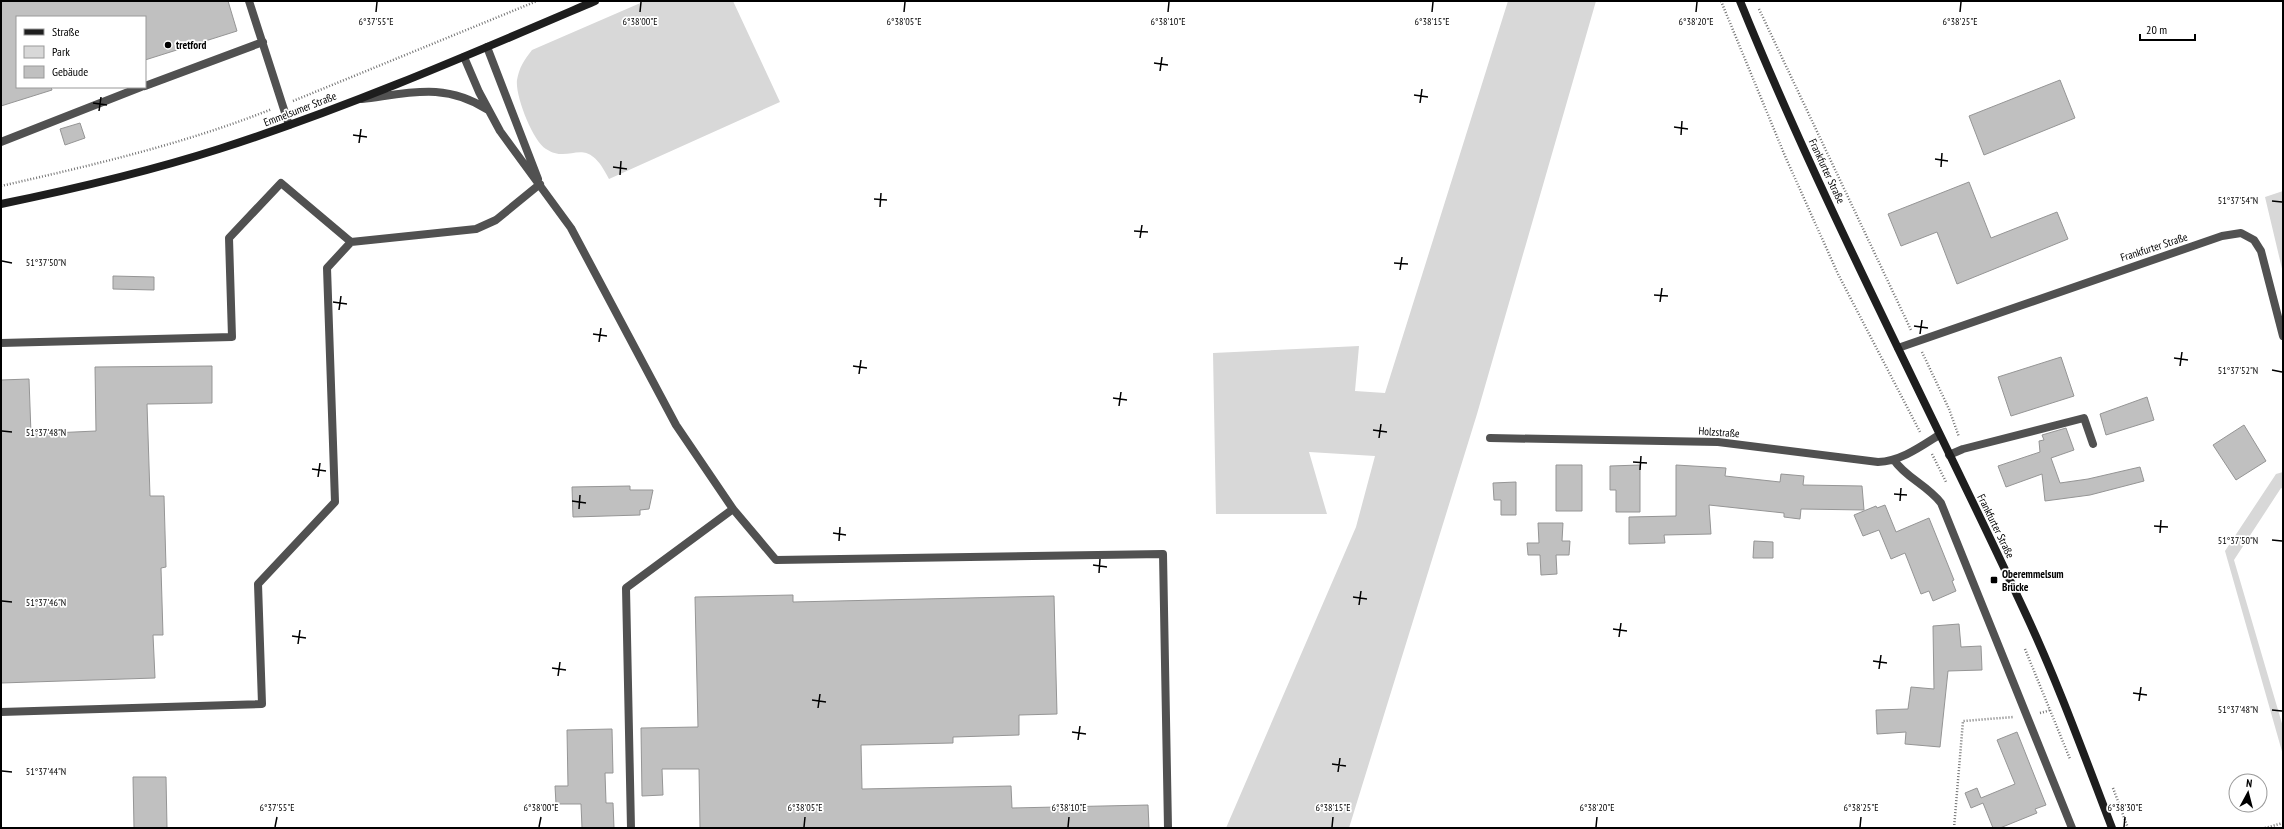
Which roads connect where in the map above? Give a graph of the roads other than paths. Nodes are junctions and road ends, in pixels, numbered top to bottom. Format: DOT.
graph roads {
  1 [pos="249,1"];
  2 [pos="595,1"];
  3 [pos="1740,1"];
  4 [pos="263,42"];
  5 [pos="487,47"];
  6 [pos="464,56"];
  7 [pos="146,86"];
  8 [pos="138,88"];
  9 [pos="352,101"];
  10 [pos="489,110"];
  11 [pos="289,126"];
  12 [pos="1,142"];
  13 [pos="540,184"];
  14 [pos="1,204"];
  15 [pos="351,242"];
  16 [pos="2283,336"];
  17 [pos="1,343"];
  18 [pos="1898,348"];
  19 [pos="1939,435"];
  20 [pos="1490,438"];
  21 [pos="2093,444"];
  22 [pos="1949,455"];
  23 [pos="1894,460"];
  24 [pos="733,509"];
  25 [pos="1,712"];
  26 [pos="631,828"];
  27 [pos="1168,828"];
  28 [pos="2072,828"];
  29 [pos="2112,828"];
  1 -- 4 [label="street"];
  2 -- 5 [label="main road, Emmelsumer Straße"];
  3 -- 18 [label="main road, Frankfurter Straße"];
  4 -- 7 [label="street"];
  4 -- 11 [label="street"];
  5 -- 6 [label="main road, Emmelsumer Straße"];
  5 -- 13 [label="street"];
  6 -- 9 [label="main road, Emmelsumer Straße"];
  6 -- 10 [label="street"];
  8 -- 12 [label="street"];
  9 -- 10 [label="street"];
  9 -- 11 [label="main road, Emmelsumer Straße"];
  10 -- 13 [label="street"];
  11 -- 14 [label="main road, Emmelsumer Straße"];
  13 -- 15 [label="street"];
  13 -- 24 [label="street"];
  15 -- 17 [label="street"];
  15 -- 25 [label="street"];
  16 -- 18 [label="street, Frankfurter Straße"];
  18 -- 19 [label="main road, Frankfurter Straße"];
  19 -- 22 [label="main road, Frankfurter Straße"];
  19 -- 23 [label="street, Holzstraße"];
  20 -- 23 [label="street, Holzstraße"];
  21 -- 22 [label="street"];
  22 -- 29 [label="main road, Frankfurter Straße"];
  23 -- 28 [label="street"];
  24 -- 26 [label="street"];
  24 -- 27 [label="street"];
}
